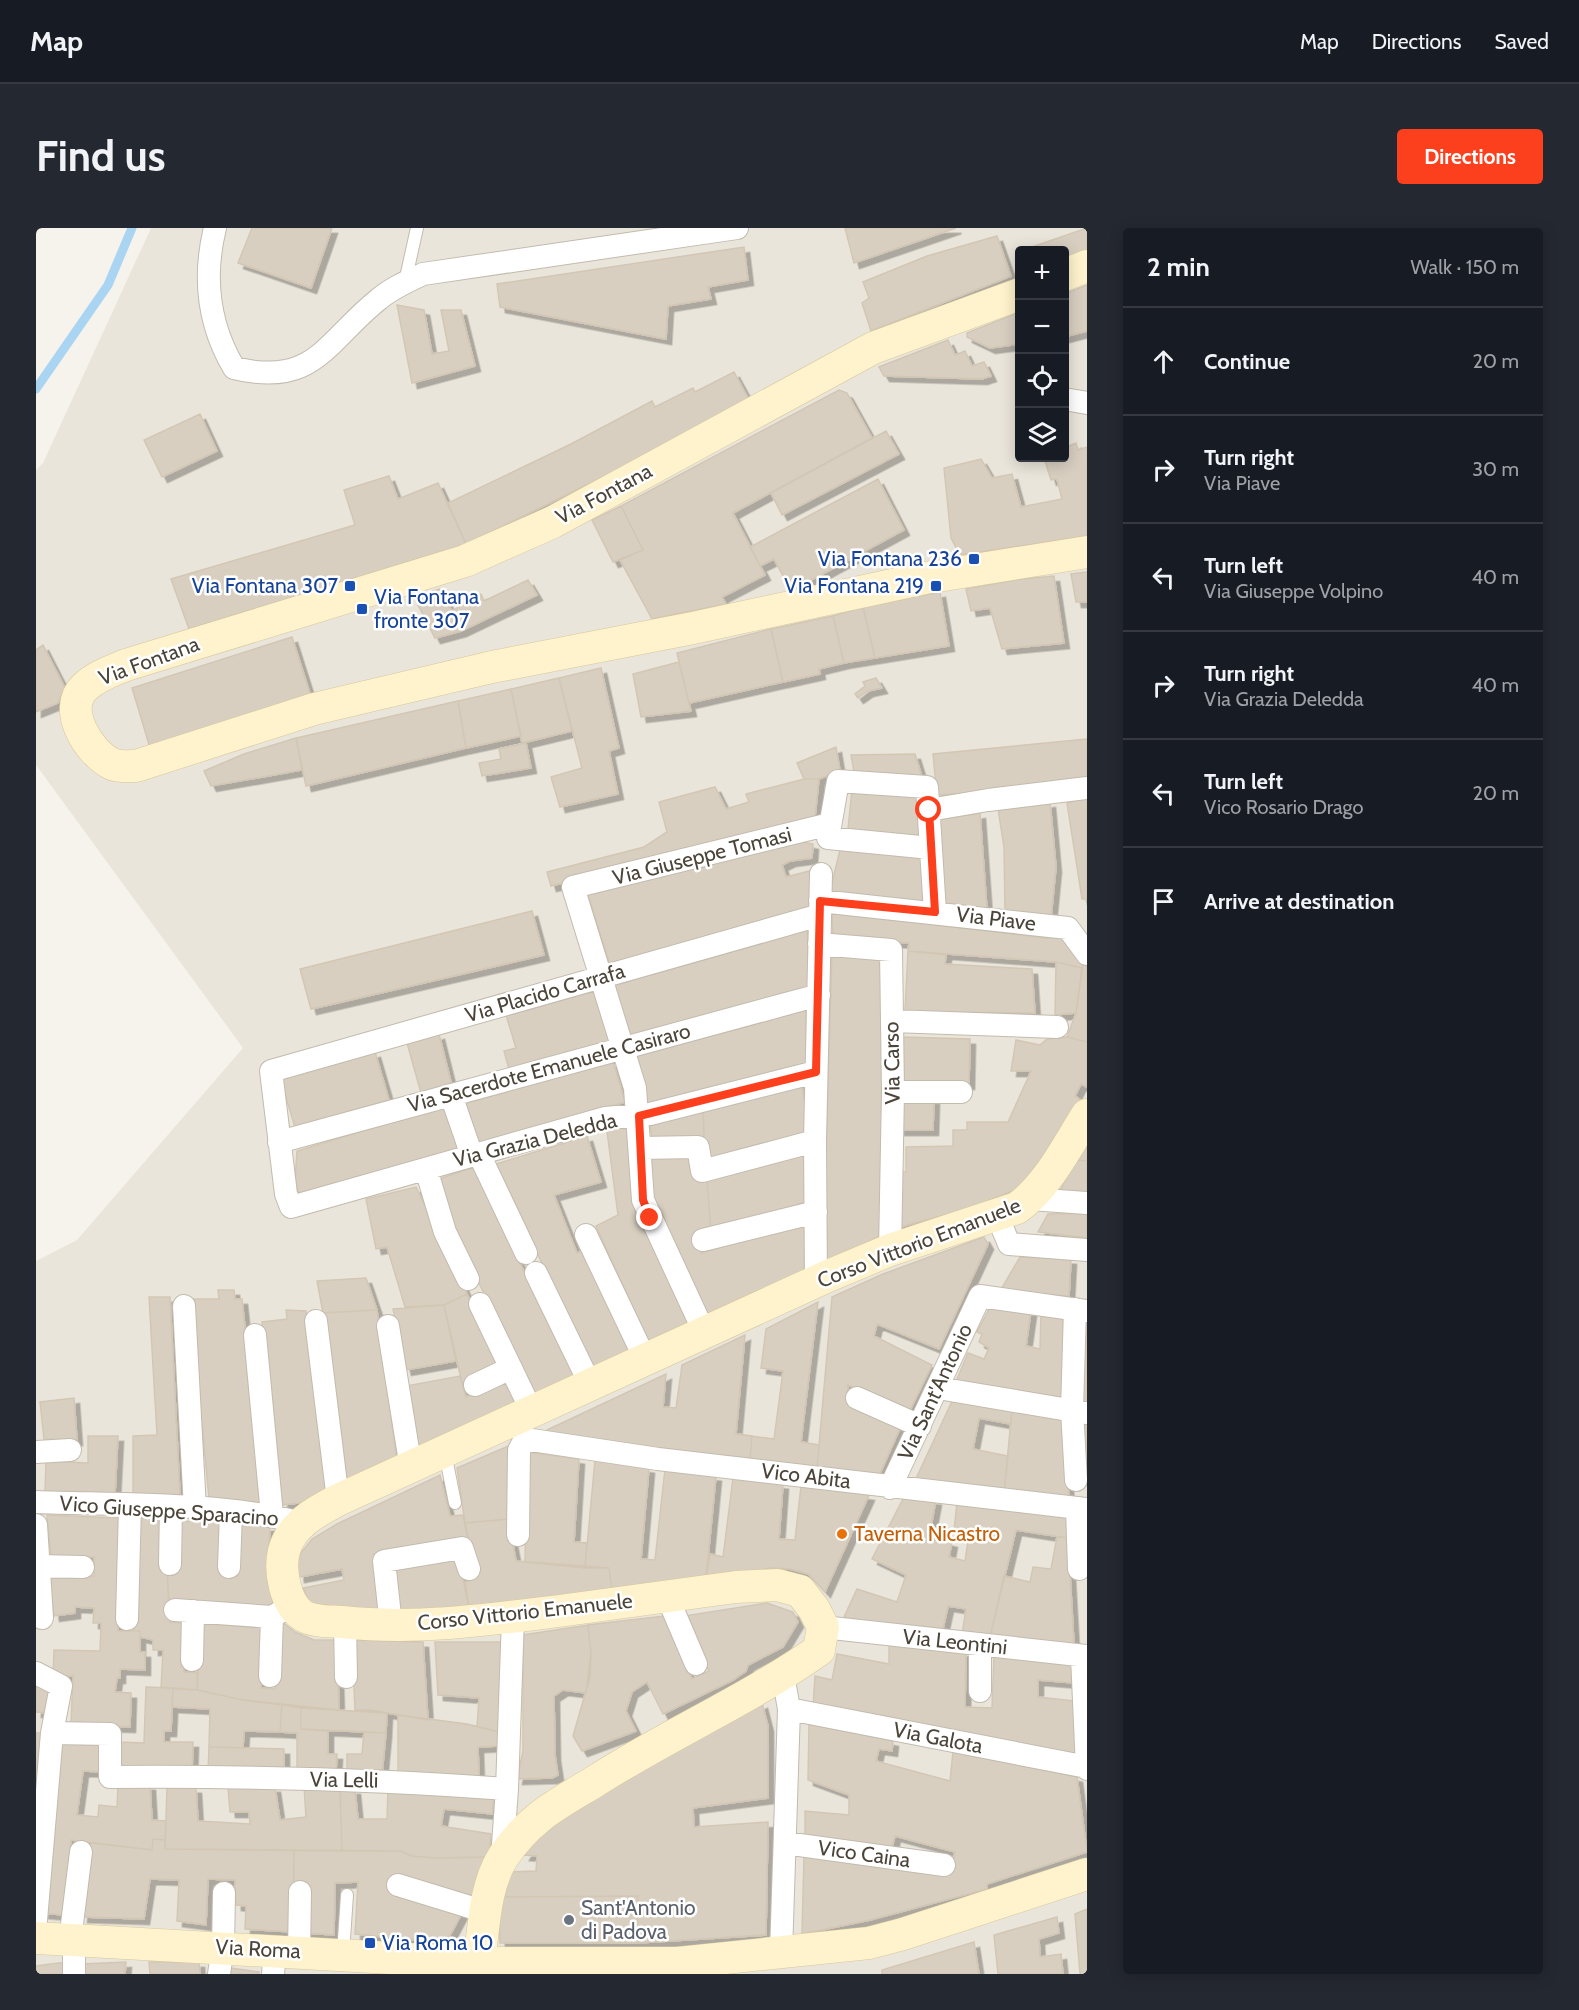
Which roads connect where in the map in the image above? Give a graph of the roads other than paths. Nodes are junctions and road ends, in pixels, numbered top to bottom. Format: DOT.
graph roads {
  1 [pos="215,228"];
  2 [pos="417,228"];
  3 [pos="737,228"];
  4 [pos="1087,266"];
  5 [pos="1069,273"];
  6 [pos="405,282"];
  7 [pos="1015,296"];
  8 [pos="1069,400"];
  9 [pos="1087,403"];
  10 [pos="1087,552"];
  11 [pos="1087,789"];
  12 [pos="929,810"];
  13 [pos="829,831"];
  14 [pos="931,848"];
  15 [pos="821,874"];
  16 [pos="820,908"];
  17 [pos="935,912"];
  18 [pos="819,944"];
  19 [pos="1087,954"];
  20 [pos="602,976"];
  21 [pos="819,995"];
  22 [pos="892,1021"];
  23 [pos="1057,1027"];
  24 [pos="623,1049"];
  25 [pos="816,1072"];
  26 [pos="893,1092"];
  27 [pos="961,1092"];
  28 [pos="451,1095"];
  29 [pos="639,1116"];
  30 [pos="1086,1118"];
  31 [pos="815,1141"];
  32 [pos="279,1142"];
  33 [pos="640,1148"];
  34 [pos="476,1155"];
  35 [pos="426,1169"];
  36 [pos="1030,1199"];
  37 [pos="1087,1203"];
  38 [pos="816,1212"];
  39 [pos="997,1215"];
  40 [pos="586,1235"];
  41 [pos="704,1240"];
  42 [pos="890,1250"];
  43 [pos="1087,1250"];
  44 [pos="468,1279"];
  45 [pos="816,1283"];
  46 [pos="480,1304"];
  47 [pos="184,1306"];
  48 [pos="1081,1310"];
  49 [pos="316,1321"];
  50 [pos="388,1326"];
  51 [pos="705,1334"];
  52 [pos="255,1335"];
  53 [pos="646,1361"];
  54 [pos="511,1368"];
  55 [pos="475,1385"];
  56 [pos="591,1386"];
  57 [pos="938,1388"];
  58 [pos="856,1398"];
  59 [pos="1080,1412"];
  60 [pos="524,1424"];
  61 [pos="920,1426"];
  62 [pos="70,1450"];
  63 [pos="36,1452"];
  64 [pos="444,1452"];
  65 [pos="411,1467"];
  66 [pos="1076,1480"];
  67 [pos="890,1488"];
  68 [pos="338,1500"];
  69 [pos="36,1502"];
  70 [pos="455,1503"];
  71 [pos="130,1505"];
  72 [pos="171,1508"];
  73 [pos="1082,1508"];
  74 [pos="195,1509"];
  75 [pos="231,1512"];
  76 [pos="287,1519"];
  77 [pos="36,1526"];
  78 [pos="518,1535"];
  79 [pos="170,1563"];
  80 [pos="39,1566"];
  81 [pos="83,1567"];
  82 [pos="230,1567"];
  83 [pos="469,1569"];
  84 [pos="1080,1569"];
  85 [pos="667,1596"];
  86 [pos="282,1610"];
  87 [pos="513,1617"];
  88 [pos="42,1618"];
  89 [pos="127,1619"];
  90 [pos="345,1623"];
  91 [pos="391,1625"];
  92 [pos="823,1627"];
  93 [pos="980,1644"];
  94 [pos="1085,1656"];
  95 [pos="192,1660"];
  96 [pos="696,1664"];
  97 [pos="36,1673"];
  98 [pos="783,1675"];
  99 [pos="270,1676"];
  100 [pos="346,1677"];
  101 [pos="980,1691"];
  102 [pos="789,1709"];
  103 [pos="48,1725"];
  104 [pos="1087,1768"];
  105 [pos="507,1789"];
  106 [pos="42,1791"];
  107 [pos="38,1840"];
  108 [pos="784,1843"];
  109 [pos="81,1852"];
  110 [pos="502,1858"];
  111 [pos="944,1864"];
  112 [pos="1087,1874"];
  113 [pos="398,1885"];
  114 [pos="37,1886"];
  115 [pos="300,1892"];
  116 [pos="224,1893"];
  117 [pos="347,1895"];
  118 [pos="486,1912"];
  119 [pos="36,1920"];
  120 [pos="36,1938"];
  121 [pos="72,1940"];
  122 [pos="781,1953"];
  123 [pos="343,1955"];
  124 [pos="282,1959"];
  125 [pos="221,1960"];
  126 [pos="479,1963"];
  127 [pos="74,1974"];
  1 -- 6 [label="street"];
  2 -- 6 [label="lane"];
  3 -- 6 [label="street"];
  4 -- 5 [label="street"];
  7 -- 10 [label="street, Via Fontana"];
  8 -- 9 [label="street"];
  11 -- 12 [label="street"];
  12 -- 13 [label="street"];
  12 -- 14 [label="street"];
  13 -- 14 [label="street, Via Giuseppe Tomasi"];
  13 -- 20 [label="street, Via Giuseppe Tomasi"];
  14 -- 17 [label="street"];
  15 -- 16 [label="street"];
  16 -- 17 [label="street, Via Piave"];
  16 -- 18 [label="street"];
  16 -- 20 [label="street, Via Placido Carrafa"];
  17 -- 19 [label="street, Via Piave"];
  18 -- 21 [label="street"];
  18 -- 22 [label="street, Via Carso"];
  20 -- 24 [label="street"];
  20 -- 32 [label="street, Via Placido Carrafa"];
  21 -- 24 [label="street, Via Sacerdote Emanuele Casiraro"];
  21 -- 25 [label="street"];
  22 -- 23 [label="street"];
  22 -- 26 [label="street, Via Carso"];
  24 -- 28 [label="street, Via Sacerdote Emanuele Casiraro"];
  24 -- 29 [label="street"];
  25 -- 29 [label="street, Via Grazia Deledda"];
  25 -- 31 [label="street"];
  26 -- 27 [label="street"];
  26 -- 42 [label="street, Via Carso"];
  28 -- 32 [label="street, Via Sacerdote Emanuele Casiraro"];
  28 -- 34 [label="street"];
  29 -- 33 [label="street"];
  29 -- 34 [label="street, Via Grazia Deledda"];
  30 -- 36 [label="street, Corso Vittorio Emanuele"];
  31 -- 33 [label="street"];
  31 -- 38 [label="street"];
  32 -- 35 [label="street, Via Grazia Deledda"];
  33 -- 51 [label="street"];
  34 -- 35 [label="street, Via Grazia Deledda"];
  34 -- 56 [label="street"];
  35 -- 44 [label="street"];
  36 -- 37 [label="street"];
  36 -- 39 [label="street, Corso Vittorio Emanuele"];
  38 -- 41 [label="street"];
  38 -- 45 [label="street"];
  39 -- 42 [label="street, Corso Vittorio Emanuele"];
  39 -- 43 [label="street"];
  40 -- 53 [label="street"];
  42 -- 45 [label="street, Corso Vittorio Emanuele"];
  45 -- 51 [label="street, Corso Vittorio Emanuele"];
  46 -- 54 [label="street"];
  47 -- 74 [label="street"];
  48 -- 57 [label="street, Via Sant'Antonio"];
  48 -- 59 [label="street"];
  49 -- 68 [label="street"];
  50 -- 65 [label="street"];
  51 -- 53 [label="street, Corso Vittorio Emanuele"];
  52 -- 76 [label="street"];
  53 -- 56 [label="street, Corso Vittorio Emanuele"];
  54 -- 55 [label="street"];
  54 -- 60 [label="street"];
  56 -- 60 [label="street, Corso Vittorio Emanuele"];
  57 -- 59 [label="street"];
  57 -- 61 [label="street, Via Sant'Antonio"];
  58 -- 61 [label="street"];
  59 -- 66 [label="street"];
  60 -- 64 [label="street, Corso Vittorio Emanuele"];
  60 -- 67 [label="street, Vico Abita"];
  60 -- 78 [label="street"];
  61 -- 67 [label="street, Via Sant'Antonio"];
  62 -- 63 [label="street"];
  64 -- 65 [label="street, Corso Vittorio Emanuele"];
  64 -- 70 [label="lane"];
  65 -- 68 [label="street, Corso Vittorio Emanuele"];
  67 -- 73 [label="street, Vico Abita"];
  68 -- 76 [label="street, Corso Vittorio Emanuele"];
  69 -- 71 [label="street, Vico Giuseppe Sparacino"];
  71 -- 72 [label="street, Vico Giuseppe Sparacino"];
  71 -- 89 [label="street"];
  72 -- 74 [label="street, Vico Giuseppe Sparacino"];
  72 -- 79 [label="street"];
  73 -- 84 [label="street"];
  74 -- 75 [label="street, Vico Giuseppe Sparacino"];
  75 -- 76 [label="street, Vico Giuseppe Sparacino"];
  75 -- 82 [label="street"];
  76 -- 86 [label="street, Corso Vittorio Emanuele"];
  77 -- 80 [label="street"];
  80 -- 81 [label="street"];
  80 -- 88 [label="street"];
  83 -- 91 [label="street"];
  85 -- 87 [label="street, Corso Vittorio Emanuele"];
  85 -- 92 [label="street, Corso Vittorio Emanuele"];
  85 -- 96 [label="street"];
  86 -- 90 [label="street, Corso Vittorio Emanuele"];
  86 -- 95 [label="street"];
  86 -- 99 [label="street"];
  87 -- 91 [label="street, Corso Vittorio Emanuele"];
  87 -- 105 [label="street"];
  90 -- 91 [label="street, Corso Vittorio Emanuele"];
  90 -- 100 [label="street"];
  92 -- 93 [label="street, Via Leontini"];
  92 -- 98 [label="street"];
  93 -- 94 [label="street, Via Leontini"];
  93 -- 101 [label="street"];
  94 -- 104 [label="street"];
  97 -- 103 [label="street"];
  98 -- 102 [label="street"];
  98 -- 110 [label="street"];
  102 -- 104 [label="street, Via Galota"];
  102 -- 108 [label="street"];
  103 -- 105 [label="street, Via Lelli"];
  103 -- 106 [label="street"];
  105 -- 110 [label="street"];
  106 -- 107 [label="street"];
  107 -- 114 [label="street"];
  108 -- 111 [label="street, Vico Caina"];
  108 -- 122 [label="street"];
  109 -- 121 [label="street"];
  110 -- 118 [label="street"];
  112 -- 122 [label="street, Via Roma"];
  113 -- 118 [label="street"];
  114 -- 119 [label="street"];
  115 -- 124 [label="street"];
  116 -- 125 [label="street"];
  117 -- 123 [label="lane"];
  118 -- 126 [label="street"];
  120 -- 121 [label="street, Via Roma"];
  121 -- 125 [label="street, Via Roma"];
  121 -- 127 [label="street"];
  122 -- 126 [label="street, Via Roma"];
  123 -- 124 [label="street, Via Roma"];
  123 -- 126 [label="street, Via Roma"];
  124 -- 125 [label="street, Via Roma"];
}
